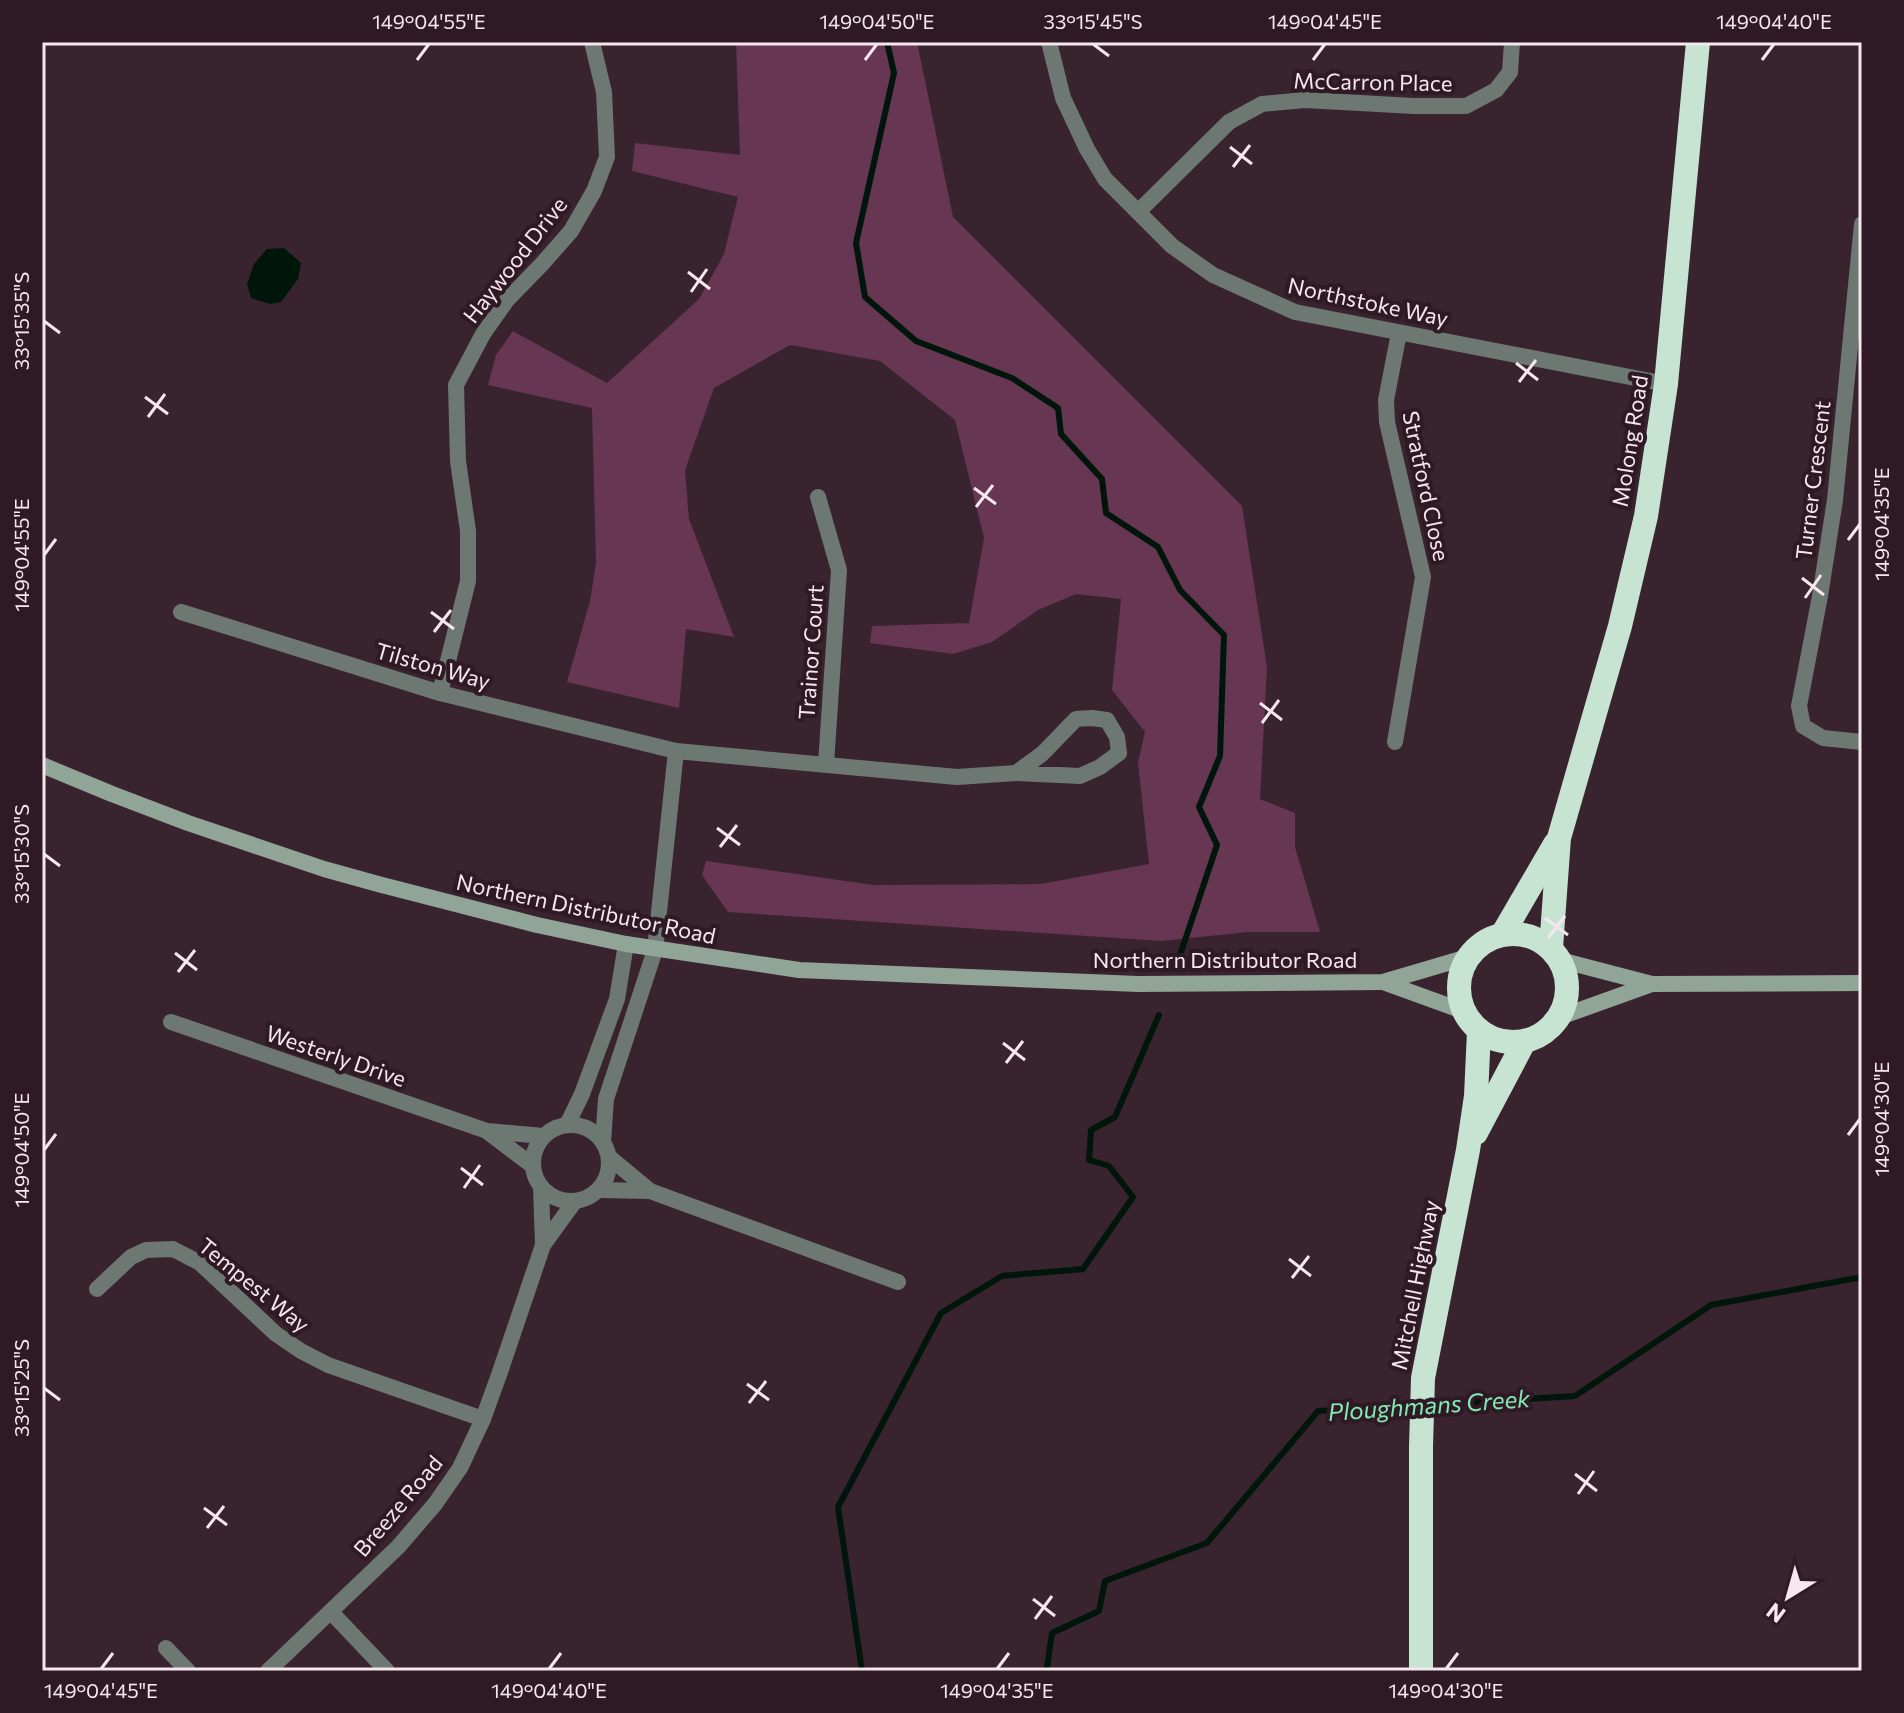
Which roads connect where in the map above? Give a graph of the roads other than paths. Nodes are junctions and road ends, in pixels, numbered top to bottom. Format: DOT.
graph roads {
  1 [pos="592,42"];
  2 [pos="1049,42"];
  3 [pos="1512,42"];
  4 [pos="1698,42"];
  5 [pos="1138,212"];
  6 [pos="1862,224"];
  7 [pos="1399,333"];
  8 [pos="1666,384"];
  9 [pos="818,497"];
  10 [pos="181,612"];
  11 [pos="440,693"];
  12 [pos="1395,742"];
  13 [pos="1862,742"];
  14 [pos="676,751"];
  15 [pos="826,764"];
  16 [pos="42,765"];
  17 [pos="1016,773"];
  18 [pos="1559,838"];
  19 [pos="1502,935"];
  20 [pos="626,944"];
  21 [pos="655,950"];
  22 [pos="1556,954"];
  23 [pos="1468,957"];
  24 [pos="1383,982"];
  25 [pos="1862,983"];
  26 [pos="1652,984"];
  27 [pos="1560,1017"];
  28 [pos="1471,1021"];
  29 [pos="171,1022"];
  30 [pos="1524,1042"];
  31 [pos="567,1125"];
  32 [pos="487,1131"];
  33 [pos="543,1136"];
  34 [pos="606,1150"];
  35 [pos="1468,1150"];
  36 [pos="533,1166"];
  37 [pos="541,1187"];
  38 [pos="598,1190"];
  39 [pos="650,1191"];
  40 [pos="575,1201"];
  41 [pos="543,1245"];
  42 [pos="898,1282"];
  43 [pos="97,1289"];
  44 [pos="483,1419"];
  45 [pos="331,1612"];
  46 [pos="166,1648"];
  47 [pos="188,1671"];
  48 [pos="268,1671"];
  49 [pos="387,1671"];
  50 [pos="1421,1671"];
  1 -- 11 [label="street, Haywood Drive"];
  2 -- 5 [label="street, Northstoke Way"];
  3 -- 5 [label="street, McCarron Place"];
  4 -- 8 [label="highway, Molong Road"];
  5 -- 7 [label="street, Northstoke Way"];
  6 -- 13 [label="street, Turner Crescent"];
  7 -- 8 [label="street, Northstoke Way"];
  7 -- 12 [label="street, Stratford Close"];
  8 -- 18 [label="highway, Molong Road"];
  9 -- 15 [label="street, Trainor Court"];
  10 -- 11 [label="street, Tilston Way"];
  11 -- 14 [label="street, Tilston Way"];
  14 -- 15 [label="street, Tilston Way"];
  14 -- 21 [label="street"];
  15 -- 17 [label="street, Tilston Way"];
  16 -- 20 [label="main road, Northern Distributor Road"];
  17 -- 17 [label="street, Tilston Way"];
  18 -- 19 [label="highway, Molong Road"];
  18 -- 22 [label="highway, Molong Road"];
  19 -- 22 [label="highway"];
  19 -- 23 [label="highway"];
  20 -- 21 [label="main road, Northern Distributor Road"];
  20 -- 31 [label="street"];
  21 -- 24 [label="main road, Northern Distributor Road"];
  21 -- 34 [label="street"];
  22 -- 26 [label="main road"];
  22 -- 27 [label="highway"];
  23 -- 24 [label="main road, Northern Distributor Road"];
  23 -- 28 [label="highway"];
  24 -- 28 [label="main road, Northern Distributor Road"];
  25 -- 26 [label="main road"];
  26 -- 27 [label="main road"];
  27 -- 30 [label="highway"];
  28 -- 30 [label="highway"];
  28 -- 35 [label="highway, Mitchell Highway"];
  29 -- 32 [label="street, Westerly Drive"];
  30 -- 35 [label="highway, Mitchell Highway"];
  31 -- 33 [label="street"];
  31 -- 34 [label="street"];
  32 -- 33 [label="street, Westerly Drive"];
  32 -- 36 [label="street, Westerly Drive"];
  33 -- 36 [label="street"];
  34 -- 38 [label="street"];
  34 -- 39 [label="street"];
  35 -- 50 [label="highway, Mitchell Highway"];
  36 -- 37 [label="street"];
  37 -- 40 [label="street"];
  37 -- 41 [label="street, Breeze Road"];
  38 -- 39 [label="street"];
  38 -- 40 [label="street"];
  39 -- 42 [label="street"];
  40 -- 41 [label="street, Breeze Road"];
  41 -- 44 [label="street, Breeze Road"];
  43 -- 44 [label="street, Tempest Way"];
  44 -- 45 [label="street, Breeze Road"];
  45 -- 48 [label="street, Breeze Road"];
  45 -- 49 [label="street"];
  46 -- 47 [label="street"];
}
